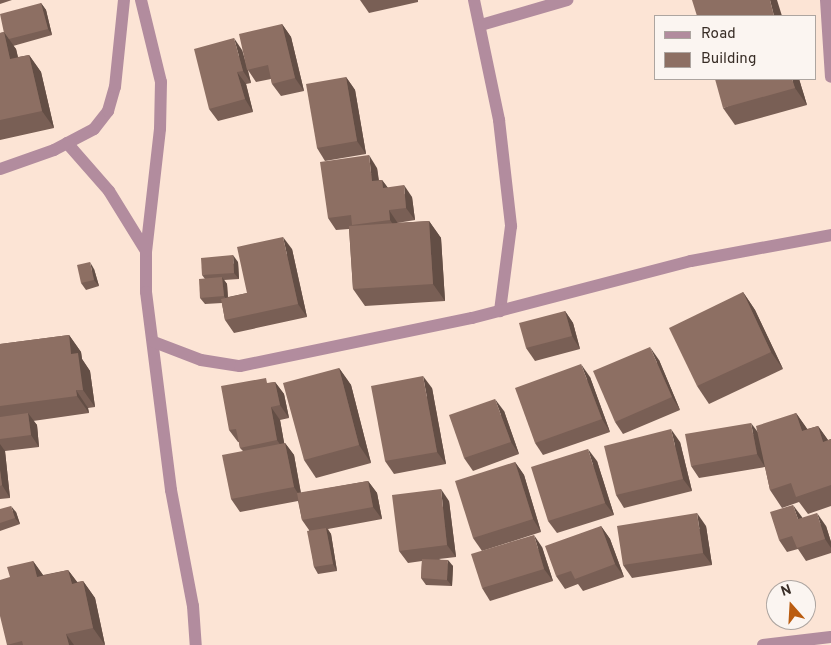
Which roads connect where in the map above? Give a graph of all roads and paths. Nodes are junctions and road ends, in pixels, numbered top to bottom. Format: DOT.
graph roads {
  1 [pos="124,0"];
  2 [pos="141,0"];
  3 [pos="474,0"];
  4 [pos="567,0"];
  5 [pos="826,0"];
  6 [pos="482,25"];
  7 [pos="831,77"];
  8 [pos="67,143"];
  9 [pos="0,169"];
  10 [pos="831,235"];
  11 [pos="146,251"];
  12 [pos="500,311"];
  13 [pos="154,342"];
  14 [pos="831,637"];
  15 [pos="196,645"];
  16 [pos="763,645"];
  1 -- 8 [label="street"];
  2 -- 11 [label="street"];
  3 -- 6 [label="street"];
  4 -- 6 [label="street"];
  5 -- 7 [label="street"];
  6 -- 12 [label="street"];
  8 -- 9 [label="street"];
  8 -- 11 [label="street"];
  10 -- 12 [label="street"];
  11 -- 13 [label="street"];
  12 -- 13 [label="street"];
  13 -- 15 [label="street"];
  14 -- 16 [label="street"];
}
